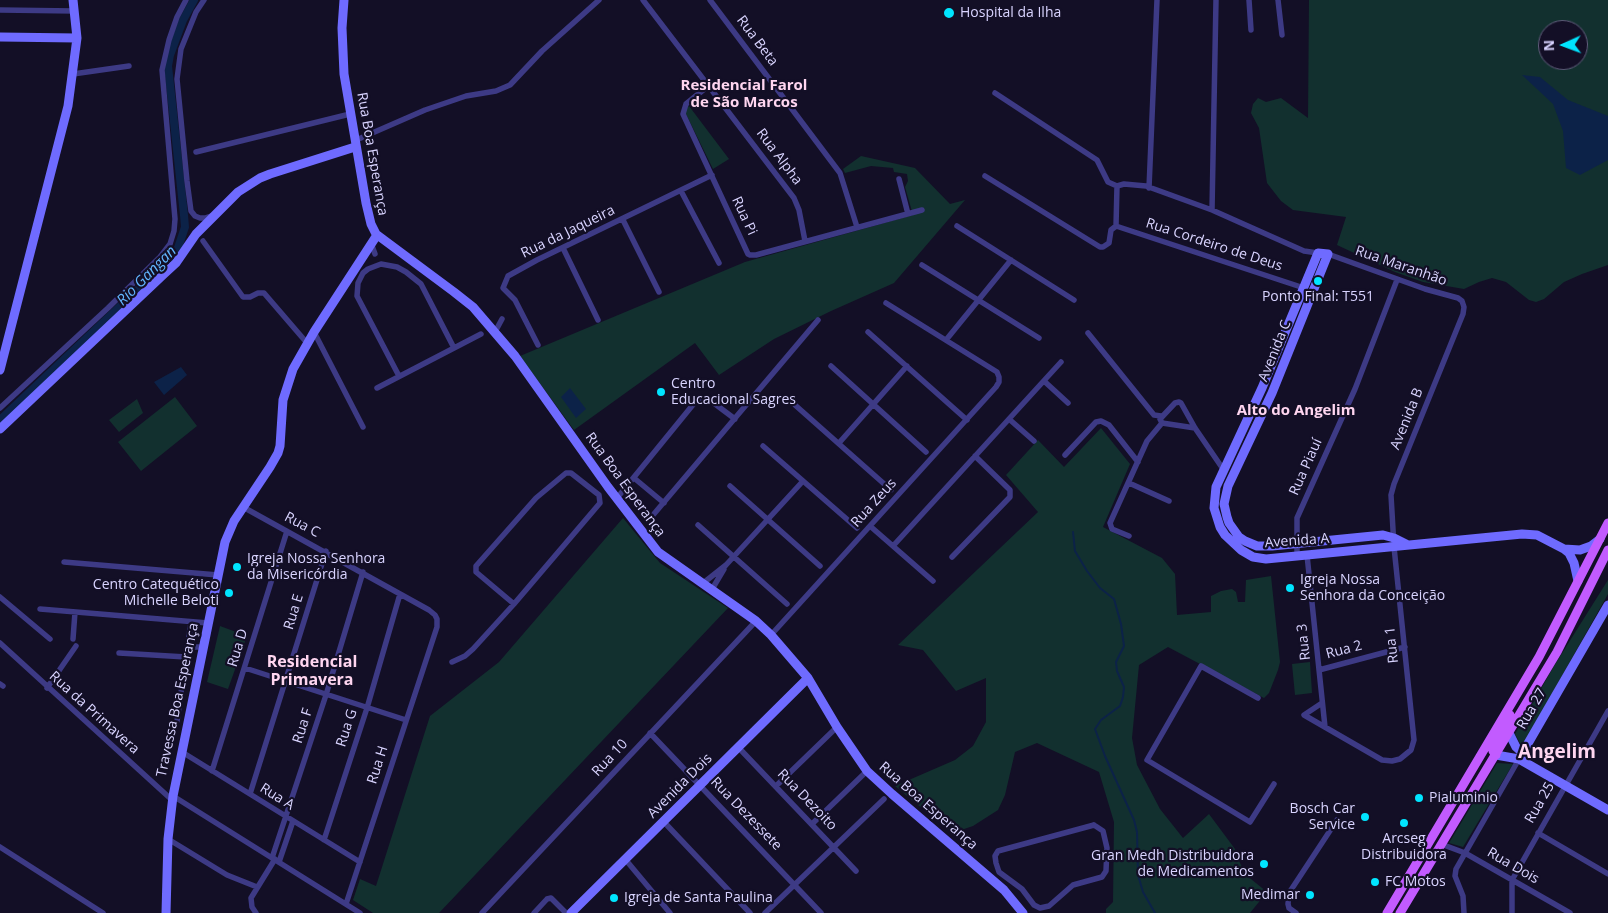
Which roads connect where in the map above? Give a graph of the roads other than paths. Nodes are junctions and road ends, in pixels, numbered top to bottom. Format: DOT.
graph roads {
  1 [pos="73,0"];
  2 [pos="186,0"];
  3 [pos="204,0"];
  4 [pos="344,0"];
  5 [pos="599,0"];
  6 [pos="643,0"];
  7 [pos="710,0"];
  8 [pos="1156,0"];
  9 [pos="1216,0"];
  10 [pos="1249,0"];
  11 [pos="1278,0"];
  12 [pos="0,10"];
  13 [pos="74,11"];
  14 [pos="1251,30"];
  15 [pos="1282,35"];
  16 [pos="0,38"];
  17 [pos="77,38"];
  18 [pos="129,66"];
  19 [pos="74,74"];
  20 [pos="708,86"];
  21 [pos="995,93"];
  22 [pos="350,114"];
  23 [pos="355,144"];
  24 [pos="196,152"];
  25 [pos="712,175"];
  26 [pos="985,176"];
  27 [pos="899,179"];
  28 [pos="1117,186"];
  29 [pos="1150,188"];
  30 [pos="681,191"];
  31 [pos="922,210"];
  32 [pos="1212,210"];
  33 [pos="215,213"];
  34 [pos="908,214"];
  35 [pos="623,220"];
  36 [pos="957,226"];
  37 [pos="1116,226"];
  38 [pos="857,227"];
  39 [pos="377,235"];
  40 [pos="203,241"];
  41 [pos="805,241"];
  42 [pos="371,243"];
  43 [pos="563,248"];
  44 [pos="1318,253"];
  45 [pos="375,254"];
  46 [pos="1328,254"];
  47 [pos="1011,260"];
  48 [pos="719,263"];
  49 [pos="922,265"];
  50 [pos="1397,280"];
  51 [pos="1304,288"];
  52 [pos="659,292"];
  53 [pos="978,300"];
  54 [pos="1074,300"];
  55 [pos="886,304"];
  56 [pos="1463,304"];
  57 [pos="502,320"];
  58 [pos="598,320"];
  59 [pos="818,320"];
  60 [pos="314,332"];
  61 [pos="495,332"];
  62 [pos="868,332"];
  63 [pos="480,334"];
  64 [pos="1088,334"];
  65 [pos="1039,338"];
  66 [pos="946,340"];
  67 [pos="307,344"];
  68 [pos="538,345"];
  69 [pos="454,348"];
  70 [pos="1061,362"];
  71 [pos="831,366"];
  72 [pos="907,366"];
  73 [pos="0,367"];
  74 [pos="399,376"];
  75 [pos="1044,381"];
  76 [pos="377,388"];
  77 [pos="1262,388"];
  78 [pos="1272,393"];
  79 [pos="1068,403"];
  80 [pos="873,404"];
  81 [pos="795,405"];
  82 [pos="0,408"];
  83 [pos="1161,416"];
  84 [pos="735,419"];
  85 [pos="1009,419"];
  86 [pos="967,420"];
  87 [pos="1162,423"];
  88 [pos="363,427"];
  89 [pos="1,428"];
  90 [pos="1195,428"];
  91 [pos="1034,441"];
  92 [pos="839,443"];
  93 [pos="763,446"];
  94 [pos="926,452"];
  95 [pos="1065,455"];
  96 [pos="975,456"];
  97 [pos="1138,462"];
  98 [pos="1223,469"];
  99 [pos="634,478"];
  100 [pos="803,481"];
  101 [pos="1129,483"];
  102 [pos="730,486"];
  103 [pos="608,487"];
  104 [pos="892,490"];
  105 [pos="599,495"];
  106 [pos="617,498"];
  107 [pos="1169,500"];
  108 [pos="664,503"];
  109 [pos="243,507"];
  110 [pos="1214,508"];
  111 [pos="768,520"];
  112 [pos="648,521"];
  113 [pos="1229,523"];
  114 [pos="1608,523"];
  115 [pos="698,525"];
  116 [pos="870,526"];
  117 [pos="857,528"];
  118 [pos="287,531"];
  119 [pos="1129,536"];
  120 [pos="1600,538"];
  121 [pos="1394,542"];
  122 [pos="1297,544"];
  123 [pos="893,546"];
  124 [pos="1564,549"];
  125 [pos="1608,550"];
  126 [pos="326,551"];
  127 [pos="1302,555"];
  128 [pos="733,557"];
  129 [pos="952,557"];
  130 [pos="64,562"];
  131 [pos="726,565"];
  132 [pos="820,566"];
  133 [pos="363,572"];
  134 [pos="218,575"];
  135 [pos="933,581"];
  136 [pos="1578,581"];
  137 [pos="702,584"];
  138 [pos="711,591"];
  139 [pos="400,594"];
  140 [pos="0,597"];
  141 [pos="514,604"];
  142 [pos="787,604"];
  143 [pos="1608,605"];
  144 [pos="40,609"];
  145 [pos="75,612"];
  146 [pos="1605,617"];
  147 [pos="756,621"];
  148 [pos="191,622"];
  149 [pos="208,623"];
  150 [pos="434,634"];
  151 [pos="771,635"];
  152 [pos="73,639"];
  153 [pos="50,640"];
  154 [pos="0,643"];
  155 [pos="76,646"];
  156 [pos="187,647"];
  157 [pos="1405,647"];
  158 [pos="204,648"];
  159 [pos="119,653"];
  160 [pos="186,657"];
  161 [pos="1538,657"];
  162 [pos="452,662"];
  163 [pos="245,668"];
  164 [pos="1319,670"];
  165 [pos="808,678"];
  166 [pos="286,681"];
  167 [pos="47,688"];
  168 [pos="326,695"];
  169 [pos="1258,698"];
  170 [pos="1322,703"];
  171 [pos="367,708"];
  172 [pos="1608,711"];
  173 [pos="406,720"];
  174 [pos="177,721"];
  175 [pos="837,727"];
  176 [pos="1325,727"];
  177 [pos="650,733"];
  178 [pos="1509,733"];
  179 [pos="738,748"];
  180 [pos="182,752"];
  181 [pos="1496,755"];
  182 [pos="1520,757"];
  183 [pos="212,771"];
  184 [pos="868,771"];
  185 [pos="1566,783"];
  186 [pos="1274,784"];
  187 [pos="701,785"];
  188 [pos="776,786"];
  189 [pos="250,794"];
  190 [pos="173,798"];
  191 [pos="884,799"];
  192 [pos="1608,804"];
  193 [pos="1608,810"];
  194 [pos="286,817"];
  195 [pos="1337,820"];
  196 [pos="293,821"];
  197 [pos="663,821"];
  198 [pos="812,824"];
  199 [pos="1538,833"];
  200 [pos="168,840"];
  201 [pos="324,840"];
  202 [pos="1441,844"];
  203 [pos="0,847"];
  204 [pos="834,847"];
  205 [pos="1465,853"];
  206 [pos="625,859"];
  207 [pos="275,860"];
  208 [pos="360,862"];
  209 [pos="856,871"];
  210 [pos="1608,874"];
  211 [pos="1102,877"];
  212 [pos="1512,880"];
  213 [pos="795,884"];
  214 [pos="257,887"];
  215 [pos="346,904"];
  216 [pos="1567,912"];
  217 [pos="103,913"];
  218 [pos="166,913"];
  219 [pos="256,913"];
  220 [pos="360,913"];
  221 [pos="482,913"];
  222 [pos="534,913"];
  223 [pos="566,913"];
  224 [pos="570,913"];
  225 [pos="670,913"];
  226 [pos="750,913"];
  227 [pos="764,913"];
  228 [pos="821,913"];
  229 [pos="1023,913"];
  230 [pos="1296,913"];
  231 [pos="1387,913"];
  232 [pos="1400,913"];
  233 [pos="1464,913"];
  234 [pos="1512,913"];
  1 -- 13 [label="street"];
  2 -- 82 [label="street"];
  3 -- 33 [label="street"];
  4 -- 22 [label="street, Rua Boa Esperança"];
  5 -- 23 [label="street"];
  6 -- 20 [label="street, Rua Alpha"];
  7 -- 38 [label="street, Rua Beta"];
  8 -- 29 [label="street"];
  9 -- 32 [label="street"];
  10 -- 14 [label="street"];
  11 -- 15 [label="street"];
  12 -- 13 [label="street"];
  13 -- 17 [label="street"];
  16 -- 17 [label="street"];
  17 -- 19 [label="street"];
  18 -- 19 [label="street"];
  19 -- 73 [label="street"];
  20 -- 25 [label="street, Rua Pi"];
  20 -- 41 [label="street, Rua Alpha"];
  21 -- 28 [label="street"];
  22 -- 23 [label="street, Rua Boa Esperança"];
  22 -- 24 [label="street"];
  23 -- 33 [label="street"];
  23 -- 39 [label="street, Rua Boa Esperança"];
  25 -- 30 [label="street, Rua da Jaqueira"];
  25 -- 41 [label="street, Rua Pi"];
  26 -- 37 [label="street"];
  27 -- 34 [label="street"];
  28 -- 29 [label="street"];
  28 -- 37 [label="street"];
  29 -- 32 [label="street"];
  30 -- 35 [label="street, Rua da Jaqueira"];
  30 -- 48 [label="street"];
  31 -- 34 [label="street, Rua Pi"];
  32 -- 44 [label="street"];
  33 -- 89 [label="street"];
  34 -- 38 [label="street, Rua Pi"];
  35 -- 43 [label="street, Rua da Jaqueira"];
  35 -- 52 [label="street"];
  36 -- 47 [label="street"];
  37 -- 51 [label="street, Rua Cordeiro de Deus"];
  38 -- 41 [label="street, Rua Pi"];
  39 -- 42 [label="street, Travessa Boa Esperança"];
  39 -- 61 [label="street, Rua Boa Esperança"];
  40 -- 67 [label="street"];
  42 -- 45 [label="street"];
  42 -- 60 [label="street, Travessa Boa Esperança"];
  43 -- 58 [label="street"];
  43 -- 68 [label="street, Rua da Jaqueira"];
  44 -- 46 [label="street"];
  44 -- 51 [label="street, Avenida C"];
  46 -- 50 [label="street, Rua Maranhão"];
  46 -- 78 [label="street, Avenida C"];
  47 -- 53 [label="street"];
  47 -- 54 [label="street"];
  49 -- 53 [label="street"];
  50 -- 56 [label="street, Rua Maranhão"];
  50 -- 122 [label="street, Rua Piauí"];
  51 -- 77 [label="street, Avenida C"];
  53 -- 65 [label="street"];
  53 -- 66 [label="street"];
  55 -- 66 [label="street"];
  56 -- 121 [label="street, Avenida B"];
  57 -- 61 [label="street"];
  59 -- 84 [label="street"];
  60 -- 67 [label="street, Travessa Boa Esperança"];
  60 -- 88 [label="street"];
  61 -- 103 [label="street, Rua Boa Esperança"];
  62 -- 72 [label="street"];
  63 -- 69 [label="street"];
  64 -- 83 [label="street"];
  66 -- 86 [label="street, Rua Zeus"];
  67 -- 109 [label="street, Travessa Boa Esperança"];
  69 -- 74 [label="street"];
  69 -- 74 [label="street"];
  70 -- 75 [label="street"];
  71 -- 80 [label="street"];
  72 -- 80 [label="street"];
  72 -- 86 [label="street"];
  74 -- 76 [label="street"];
  75 -- 79 [label="street"];
  75 -- 85 [label="street"];
  77 -- 78 [label="street"];
  77 -- 98 [label="street, Avenida C"];
  78 -- 113 [label="street, Avenida C"];
  80 -- 92 [label="street"];
  80 -- 94 [label="street"];
  81 -- 92 [label="street"];
  83 -- 87 [label="street"];
  83 -- 90 [label="street"];
  84 -- 99 [label="street"];
  84 -- 108 [label="street"];
  85 -- 91 [label="street"];
  85 -- 96 [label="street"];
  86 -- 116 [label="street, Rua Zeus"];
  87 -- 90 [label="street"];
  87 -- 97 [label="street"];
  90 -- 98 [label="street"];
  92 -- 104 [label="street"];
  93 -- 100 [label="street"];
  95 -- 97 [label="street"];
  96 -- 123 [label="street"];
  96 -- 129 [label="street"];
  97 -- 101 [label="street"];
  98 -- 110 [label="street, Avenida C"];
  99 -- 106 [label="street"];
  99 -- 108 [label="street"];
  100 -- 111 [label="street"];
  100 -- 117 [label="street"];
  101 -- 107 [label="street"];
  101 -- 119 [label="street"];
  102 -- 111 [label="street"];
  103 -- 105 [label="street"];
  103 -- 106 [label="street, Rua Boa Esperança"];
  105 -- 141 [label="street, Rua Boa Esperança"];
  105 -- 141 [label="street, Rua Boa Esperança"];
  106 -- 137 [label="street, Rua Boa Esperança"];
  108 -- 112 [label="street"];
  109 -- 118 [label="street, Rua C"];
  109 -- 134 [label="street, Travessa Boa Esperança"];
  110 -- 127 [label="street, Avenida A"];
  111 -- 128 [label="street"];
  111 -- 132 [label="street"];
  113 -- 122 [label="street, Avenida A"];
  114 -- 120 [label="main road"];
  115 -- 128 [label="street"];
  116 -- 123 [label="street"];
  116 -- 151 [label="street, Rua Zeus"];
  118 -- 126 [label="street, Rua C"];
  118 -- 163 [label="street, Rua D"];
  120 -- 124 [label="street"];
  120 -- 136 [label="main road"];
  121 -- 122 [label="street, Avenida A"];
  121 -- 124 [label="street, Avenida A"];
  121 -- 127 [label="street, Avenida A"];
  121 -- 157 [label="street, Rua 1"];
  122 -- 127 [label="street, Rua Piauí"];
  123 -- 135 [label="street"];
  124 -- 136 [label="street"];
  125 -- 178 [label="main road"];
  126 -- 133 [label="street, Rua C"];
  126 -- 166 [label="street, Rua E"];
  127 -- 164 [label="street, Rua 3"];
  128 -- 131 [label="street"];
  128 -- 142 [label="street"];
  130 -- 134 [label="street"];
  131 -- 137 [label="street"];
  131 -- 138 [label="street"];
  133 -- 139 [label="street, Rua C"];
  133 -- 168 [label="street, Rua F"];
  134 -- 149 [label="street, Travessa Boa Esperança"];
  136 -- 161 [label="main road"];
  137 -- 138 [label="street, Rua Boa Esperança"];
  138 -- 147 [label="street, Rua Boa Esperança"];
  139 -- 150 [label="street, Rua C"];
  139 -- 171 [label="street, Rua G"];
  140 -- 153 [label="street"];
  141 -- 162 [label="street, Rua Boa Esperança"];
  143 -- 146 [label="street, Rua 27"];
  144 -- 145 [label="street"];
  145 -- 148 [label="street"];
  145 -- 152 [label="street"];
  146 -- 182 [label="street, Rua 27"];
  147 -- 151 [label="street, Rua Boa Esperança"];
  147 -- 177 [label="street, Rua 10"];
  148 -- 149 [label="street"];
  148 -- 156 [label="street"];
  149 -- 158 [label="street, Travessa Boa Esperança"];
  150 -- 173 [label="street, Rua H"];
  151 -- 165 [label="street, Rua Boa Esperança"];
  154 -- 167 [label="street, Rua da Primavera"];
  155 -- 167 [label="street"];
  156 -- 158 [label="street"];
  156 -- 160 [label="street"];
  157 -- 164 [label="street, Rua 2"];
  157 -- 176 [label="street, Rua 1"];
  158 -- 180 [label="street, Travessa Boa Esperança"];
  159 -- 160 [label="street"];
  160 -- 174 [label="street"];
  161 -- 181 [label="main road"];
  161 -- 231 [label="main road"];
  163 -- 166 [label="street"];
  163 -- 183 [label="street, Rua D"];
  164 -- 170 [label="street, Rua 3"];
  165 -- 175 [label="street, Rua Boa Esperança"];
  165 -- 179 [label="street, Avenida Dois"];
  166 -- 168 [label="street"];
  166 -- 189 [label="street, Rua E"];
  167 -- 190 [label="street, Rua da Primavera"];
  168 -- 171 [label="street"];
  168 -- 194 [label="street, Rua F"];
  169 -- 186 [label="street"];
  170 -- 176 [label="street, Rua 3"];
  170 -- 176 [label="street"];
  171 -- 173 [label="street"];
  171 -- 201 [label="street, Rua G"];
  172 -- 185 [label="street, Rua 25"];
  173 -- 208 [label="street, Rua H"];
  175 -- 184 [label="street, Rua Boa Esperança"];
  175 -- 188 [label="street"];
  177 -- 187 [label="street, Rua Dezessete"];
  177 -- 221 [label="street, Rua 10"];
  178 -- 181 [label="main road"];
  178 -- 182 [label="street"];
  179 -- 187 [label="street, Avenida Dois"];
  179 -- 188 [label="street, Rua Dezoito"];
  180 -- 183 [label="street, Rua A"];
  180 -- 190 [label="street, Travessa Boa Esperança"];
  181 -- 182 [label="street"];
  181 -- 202 [label="main road"];
  182 -- 185 [label="street"];
  182 -- 205 [label="street, Rua 27"];
  183 -- 189 [label="street, Rua A"];
  184 -- 198 [label="street"];
  184 -- 229 [label="street, Rua Boa Esperança"];
  185 -- 192 [label="street"];
  185 -- 193 [label="street"];
  185 -- 199 [label="street, Rua 25"];
  187 -- 197 [label="street, Avenida Dois"];
  187 -- 213 [label="street, Rua Dezessete"];
  188 -- 198 [label="street, Rua Dezoito"];
  189 -- 194 [label="street, Rua A"];
  190 -- 200 [label="street, Travessa Boa Esperança"];
  190 -- 207 [label="street, Rua da Primavera"];
  191 -- 204 [label="street"];
  194 -- 196 [label="street, Rua A"];
  194 -- 207 [label="street, Rua F"];
  195 -- 230 [label="street"];
  196 -- 201 [label="street, Rua A"];
  196 -- 207 [label="street"];
  197 -- 206 [label="street, Avenida Dois"];
  197 -- 226 [label="street"];
  198 -- 204 [label="street, Rua Dezoito"];
  199 -- 210 [label="street"];
  199 -- 212 [label="street, Rua 25"];
  200 -- 214 [label="street"];
  200 -- 218 [label="street, Travessa Boa Esperança"];
  201 -- 208 [label="street, Rua A"];
  202 -- 205 [label="street, Rua Dois"];
  202 -- 232 [label="main road"];
  203 -- 217 [label="street"];
  204 -- 209 [label="street, Rua Dezoito"];
  204 -- 213 [label="street"];
  205 -- 212 [label="street, Rua Dois"];
  205 -- 233 [label="street, Rua 27"];
  206 -- 224 [label="street, Avenida Dois"];
  206 -- 225 [label="street"];
  207 -- 214 [label="street"];
  207 -- 215 [label="street, Rua da Primavera"];
  208 -- 215 [label="street, Rua H"];
  211 -- 211 [label="street"];
  212 -- 216 [label="street, Rua Dois"];
  212 -- 234 [label="street, Rua 25"];
  213 -- 227 [label="street"];
  213 -- 228 [label="street, Rua Dezessete"];
  214 -- 219 [label="street"];
  215 -- 220 [label="street, Rua da Primavera"];
  222 -- 223 [label="street"];
}
